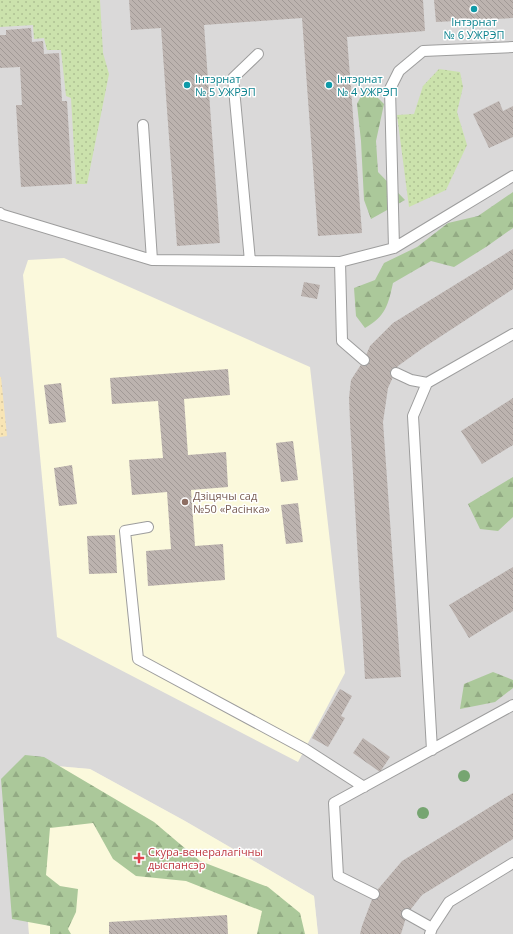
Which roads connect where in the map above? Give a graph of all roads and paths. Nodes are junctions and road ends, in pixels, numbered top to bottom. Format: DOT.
graph roads {
  1 [pos="513,47"];
  2 [pos="258,54"];
  3 [pos="143,125"];
  4 [pos="513,176"];
  5 [pos="0,214"];
  6 [pos="394,248"];
  7 [pos="152,260"];
  8 [pos="250,261"];
  9 [pos="340,262"];
  10 [pos="513,334"];
  11 [pos="364,360"];
  12 [pos="396,372"];
  13 [pos="427,383"];
  14 [pos="148,527"];
  15 [pos="513,705"];
  16 [pos="432,750"];
  17 [pos="364,787"];
  18 [pos="513,862"];
  19 [pos="374,894"];
  20 [pos="407,914"];
  21 [pos="431,931"];
  1 -- 6 [label="lane"];
  2 -- 8 [label="lane"];
  3 -- 7 [label="lane"];
  4 -- 6 [label="lane"];
  5 -- 7 [label="lane"];
  6 -- 9 [label="lane"];
  7 -- 8 [label="lane"];
  8 -- 9 [label="lane"];
  9 -- 11 [label="lane"];
  10 -- 13 [label="lane"];
  12 -- 13 [label="lane"];
  13 -- 16 [label="lane"];
  14 -- 17 [label="lane"];
  15 -- 16 [label="lane"];
  16 -- 17 [label="lane"];
  17 -- 19 [label="lane"];
  18 -- 21 [label="lane"];
  20 -- 21 [label="lane"];
}
